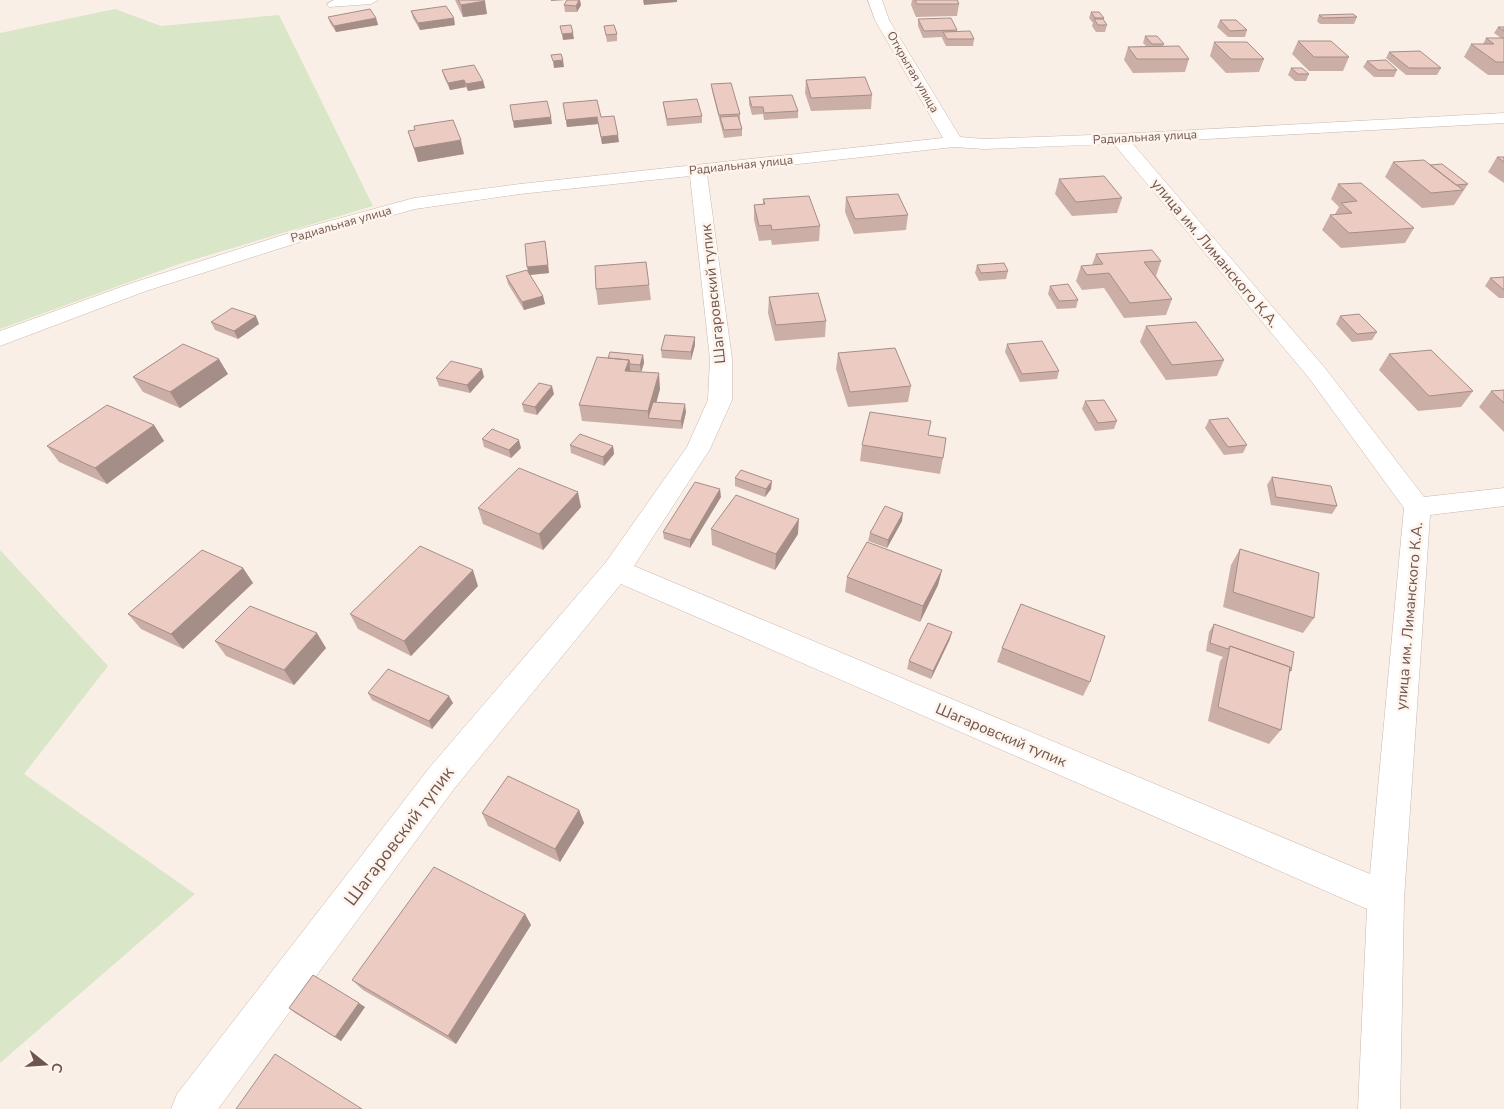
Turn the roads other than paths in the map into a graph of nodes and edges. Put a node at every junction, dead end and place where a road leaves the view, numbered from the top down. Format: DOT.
graph roads {
  1 [pos="372,0"];
  2 [pos="875,0"];
  3 [pos="334,4"];
  4 [pos="1504,118"];
  5 [pos="1119,139"];
  6 [pos="954,142"];
  7 [pos="698,169"];
  8 [pos="0,339"];
  9 [pos="1504,497"];
  10 [pos="1417,507"];
  11 [pos="616,570"];
  12 [pos="1386,899"];
  13 [pos="192,1109"];
  14 [pos="1379,1109"];
  1 -- 3 [label="street"];
  2 -- 6 [label="street, Открытая улица"];
  4 -- 5 [label="street, Радиальная улица"];
  5 -- 6 [label="street, Радиальная улица"];
  5 -- 10 [label="street, улица им. Лиманского К.А."];
  6 -- 7 [label="street, Радиальная улица"];
  7 -- 8 [label="street, Радиальная улица"];
  7 -- 11 [label="street, Шагаровский тупик"];
  9 -- 10 [label="street"];
  10 -- 12 [label="street, улица им. Лиманского К.А."];
  11 -- 12 [label="street, Шагаровский тупик"];
  11 -- 13 [label="street, Шагаровский тупик"];
  12 -- 14 [label="street, улица им. Лиманского К.А."];
}
